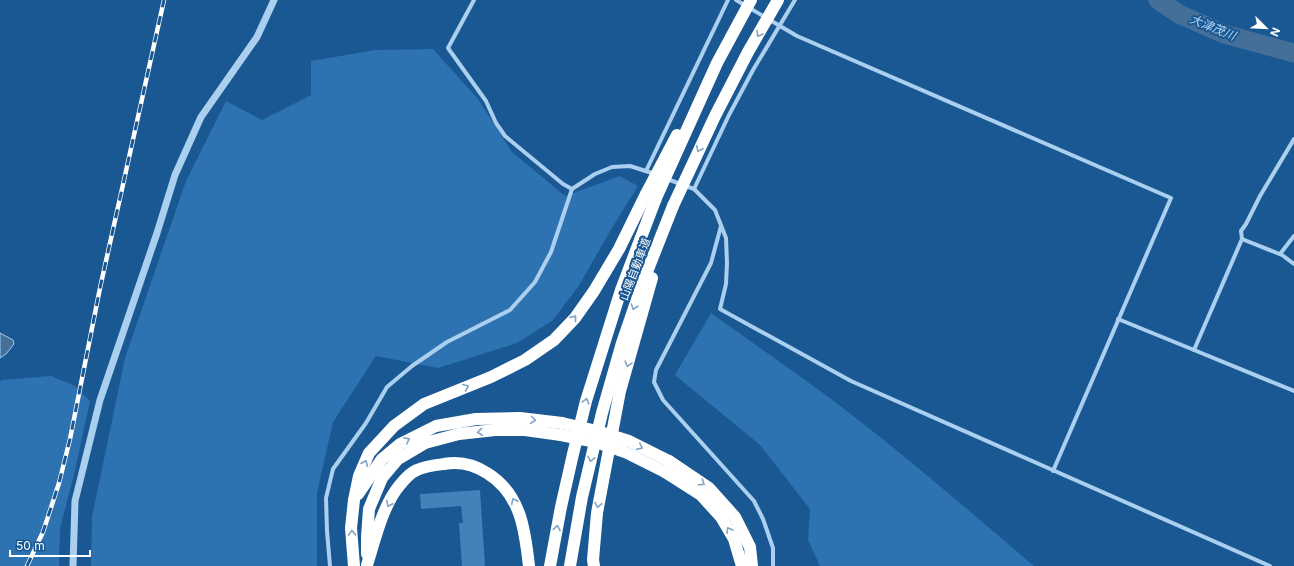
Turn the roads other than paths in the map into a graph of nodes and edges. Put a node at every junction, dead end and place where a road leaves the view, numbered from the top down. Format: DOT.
graph roads {
  1 [pos="274,0"];
  2 [pos="474,0"];
  3 [pos="728,0"];
  4 [pos="736,0"];
  5 [pos="751,0"];
  6 [pos="778,0"];
  7 [pos="795,0"];
  8 [pos="779,26"];
  9 [pos="1294,139"];
  10 [pos="646,172"];
  11 [pos="572,189"];
  12 [pos="694,189"];
  13 [pos="651,196"];
  14 [pos="673,206"];
  15 [pos="721,226"];
  16 [pos="1294,236"];
  17 [pos="1242,240"];
  18 [pos="1280,254"];
  19 [pos="1294,264"];
  20 [pos="1118,320"];
  21 [pos="1194,350"];
  22 [pos="1294,391"];
  23 [pos="562,429"];
  24 [pos="667,467"];
  25 [pos="1053,470"];
  26 [pos="354,500"];
  27 [pos="368,565"];
  28 [pos="73,566"];
  29 [pos="330,566"];
  30 [pos="354,566"];
  31 [pos="529,566"];
  32 [pos="550,566"];
  33 [pos="570,566"];
  34 [pos="594,566"];
  35 [pos="742,566"];
  36 [pos="752,566"];
  37 [pos="772,566"];
  38 [pos="1270,566"];
  1 -- 28 [label="street"];
  2 -- 11 [label="street"];
  3 -- 10 [label="street"];
  4 -- 8 [label="street"];
  5 -- 13 [label="highway, bridge"];
  6 -- 14 [label="highway, 山陽自動車道, one-way, bridge"];
  7 -- 8 [label="street"];
  8 -- 12 [label="street"];
  8 -- 20 [label="street"];
  9 -- 17 [label="street"];
  10 -- 11 [label="street"];
  10 -- 12 [label="street"];
  11 -- 29 [label="street"];
  12 -- 15 [label="street"];
  26 -- 13 [label="highway, one-way"];
  32 -- 13 [label="highway, 山陽自動車道, one-way"];
  14 -- 33 [label="highway, 山陽自動車道, one-way"];
  14 -- 34 [label="highway, one-way"];
  15 -- 25 [label="street"];
  15 -- 37 [label="street"];
  16 -- 18 [label="street"];
  17 -- 18 [label="street"];
  17 -- 21 [label="street"];
  18 -- 19 [label="street"];
  20 -- 21 [label="street"];
  20 -- 25 [label="street"];
  21 -- 22 [label="street"];
  23 -- 24 [label="highway, bridge"];
  26 -- 23 [label="highway, one-way"];
  23 -- 27 [label="highway, one-way"];
  35 -- 24 [label="highway, one-way"];
  24 -- 36 [label="highway, one-way"];
  25 -- 38 [label="street"];
  30 -- 26 [label="highway, one-way"];
  31 -- 27 [label="highway, one-way"];
}
